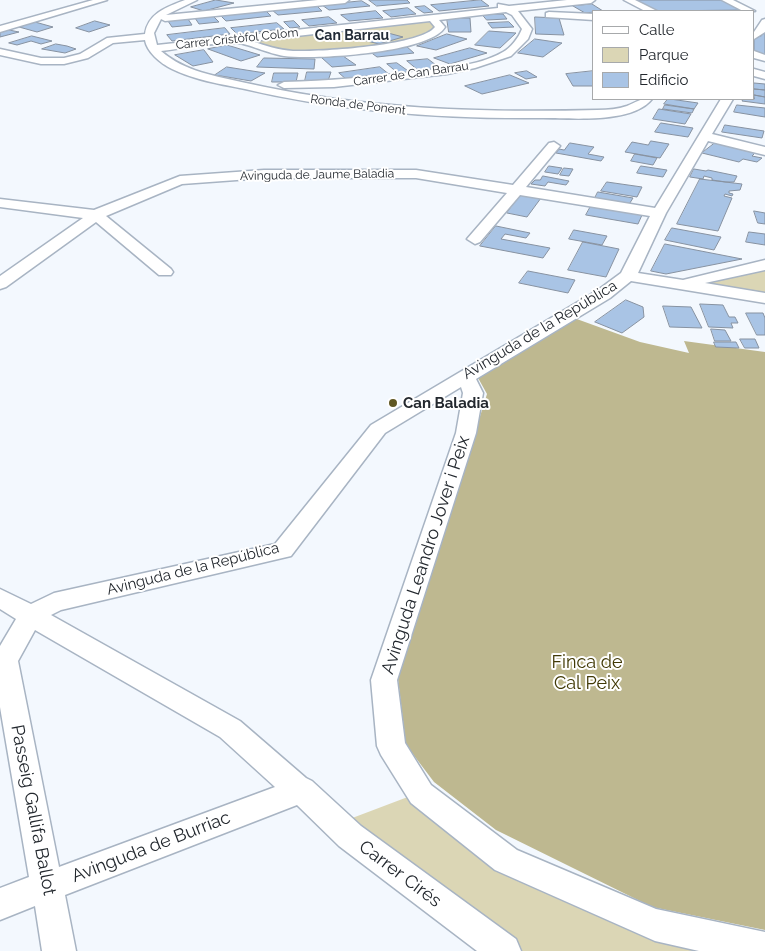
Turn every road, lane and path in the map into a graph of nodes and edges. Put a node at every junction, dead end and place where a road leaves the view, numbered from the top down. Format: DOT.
graph roads {
  1 [pos="103,0"];
  2 [pos="192,0"];
  3 [pos="287,0"];
  4 [pos="343,0"];
  5 [pos="490,0"];
  6 [pos="591,0"];
  7 [pos="628,0"];
  8 [pos="726,0"];
  9 [pos="650,10"];
  10 [pos="748,10"];
  11 [pos="510,11"];
  12 [pos="223,13"];
  13 [pos="432,17"];
  14 [pos="592,17"];
  15 [pos="152,18"];
  16 [pos="765,22"];
  17 [pos="0,29"];
  18 [pos="121,29"];
  19 [pos="755,35"];
  20 [pos="239,39"];
  21 [pos="151,43"];
  22 [pos="101,45"];
  23 [pos="0,52"];
  24 [pos="234,84"];
  25 [pos="309,86"];
  26 [pos="304,99"];
  27 [pos="645,100"];
  28 [pos="726,100"];
  29 [pos="704,136"];
  30 [pos="554,146"];
  31 [pos="765,151"];
  32 [pos="519,190"];
  33 [pos="0,203"];
  34 [pos="659,214"];
  35 [pos="96,216"];
  36 [pos="475,239"];
  37 [pos="765,265"];
  38 [pos="165,272"];
  39 [pos="628,276"];
  40 [pos="0,284"];
  41 [pos="685,284"];
  42 [pos="765,298"];
  43 [pos="465,376"];
  44 [pos="0,598"];
  45 [pos="30,616"];
  46 [pos="302,790"];
  47 [pos="48,885"];
  48 [pos="0,904"];
  49 [pos="765,949"];
  50 [pos="58,951"];
  51 [pos="504,951"];
  1 -- 17 [label="street"];
  2 -- 15 [label="street"];
  3 -- 12 [label="street"];
  4 -- 12 [label="street"];
  5 -- 11 [label="street"];
  6 -- 11 [label="street, Carrer Cristòfol Colom"];
  7 -- 9 [label="street"];
  8 -- 10 [label="street"];
  11 -- 13 [label="street, Carrer Cristòfol Colom"];
  11 -- 14 [label="street"];
  11 -- 25 [label="street, Carrer de Can Barrau"];
  12 -- 15 [label="street"];
  13 -- 20 [label="street, Carrer Cristòfol Colom"];
  13 -- 20 [label="street"];
  15 -- 21 [label="street"];
  16 -- 19 [label="street"];
  18 -- 22 [label="street"];
  20 -- 21 [label="street, Carrer Cristòfol Colom"];
  21 -- 22 [label="street, Carrer Cristòfol Colom"];
  21 -- 24 [label="street, Ronda de Ponent"];
  22 -- 23 [label="street"];
  24 -- 25 [label="street, Carrer de Can Barrau"];
  24 -- 26 [label="street, Ronda de Ponent"];
  25 -- 26 [label="street"];
  26 -- 27 [label="street, Ronda de Ponent"];
  28 -- 29 [label="street, Avinguda de la República"];
  29 -- 31 [label="street"];
  29 -- 34 [label="street, Avinguda de la República"];
  30 -- 32 [label="street"];
  32 -- 34 [label="street, Avinguda de Jaume Baladia"];
  32 -- 35 [label="street, Avinguda de Jaume Baladia"];
  32 -- 36 [label="street"];
  33 -- 35 [label="street"];
  34 -- 39 [label="street, Avinguda de la República"];
  35 -- 38 [label="street"];
  35 -- 40 [label="street, Avinguda de Jaume Baladia"];
  37 -- 41 [label="street"];
  39 -- 41 [label="street"];
  39 -- 43 [label="street, Avinguda de la República"];
  41 -- 42 [label="street"];
  43 -- 45 [label="street, Avinguda de la República"];
  43 -- 49 [label="street, Avinguda Leandro Jover i Peix"];
  44 -- 45 [label="street, Carrer Cirés"];
  45 -- 46 [label="street, Carrer Cirés"];
  45 -- 47 [label="street, Passeig Gallifa Ballot"];
  46 -- 47 [label="street, Avinguda de Burriac"];
  46 -- 51 [label="street, Carrer Cirés"];
  47 -- 48 [label="street, Avinguda de Burriac"];
  47 -- 50 [label="street, Passeig Gallifa Ballot"];
}
